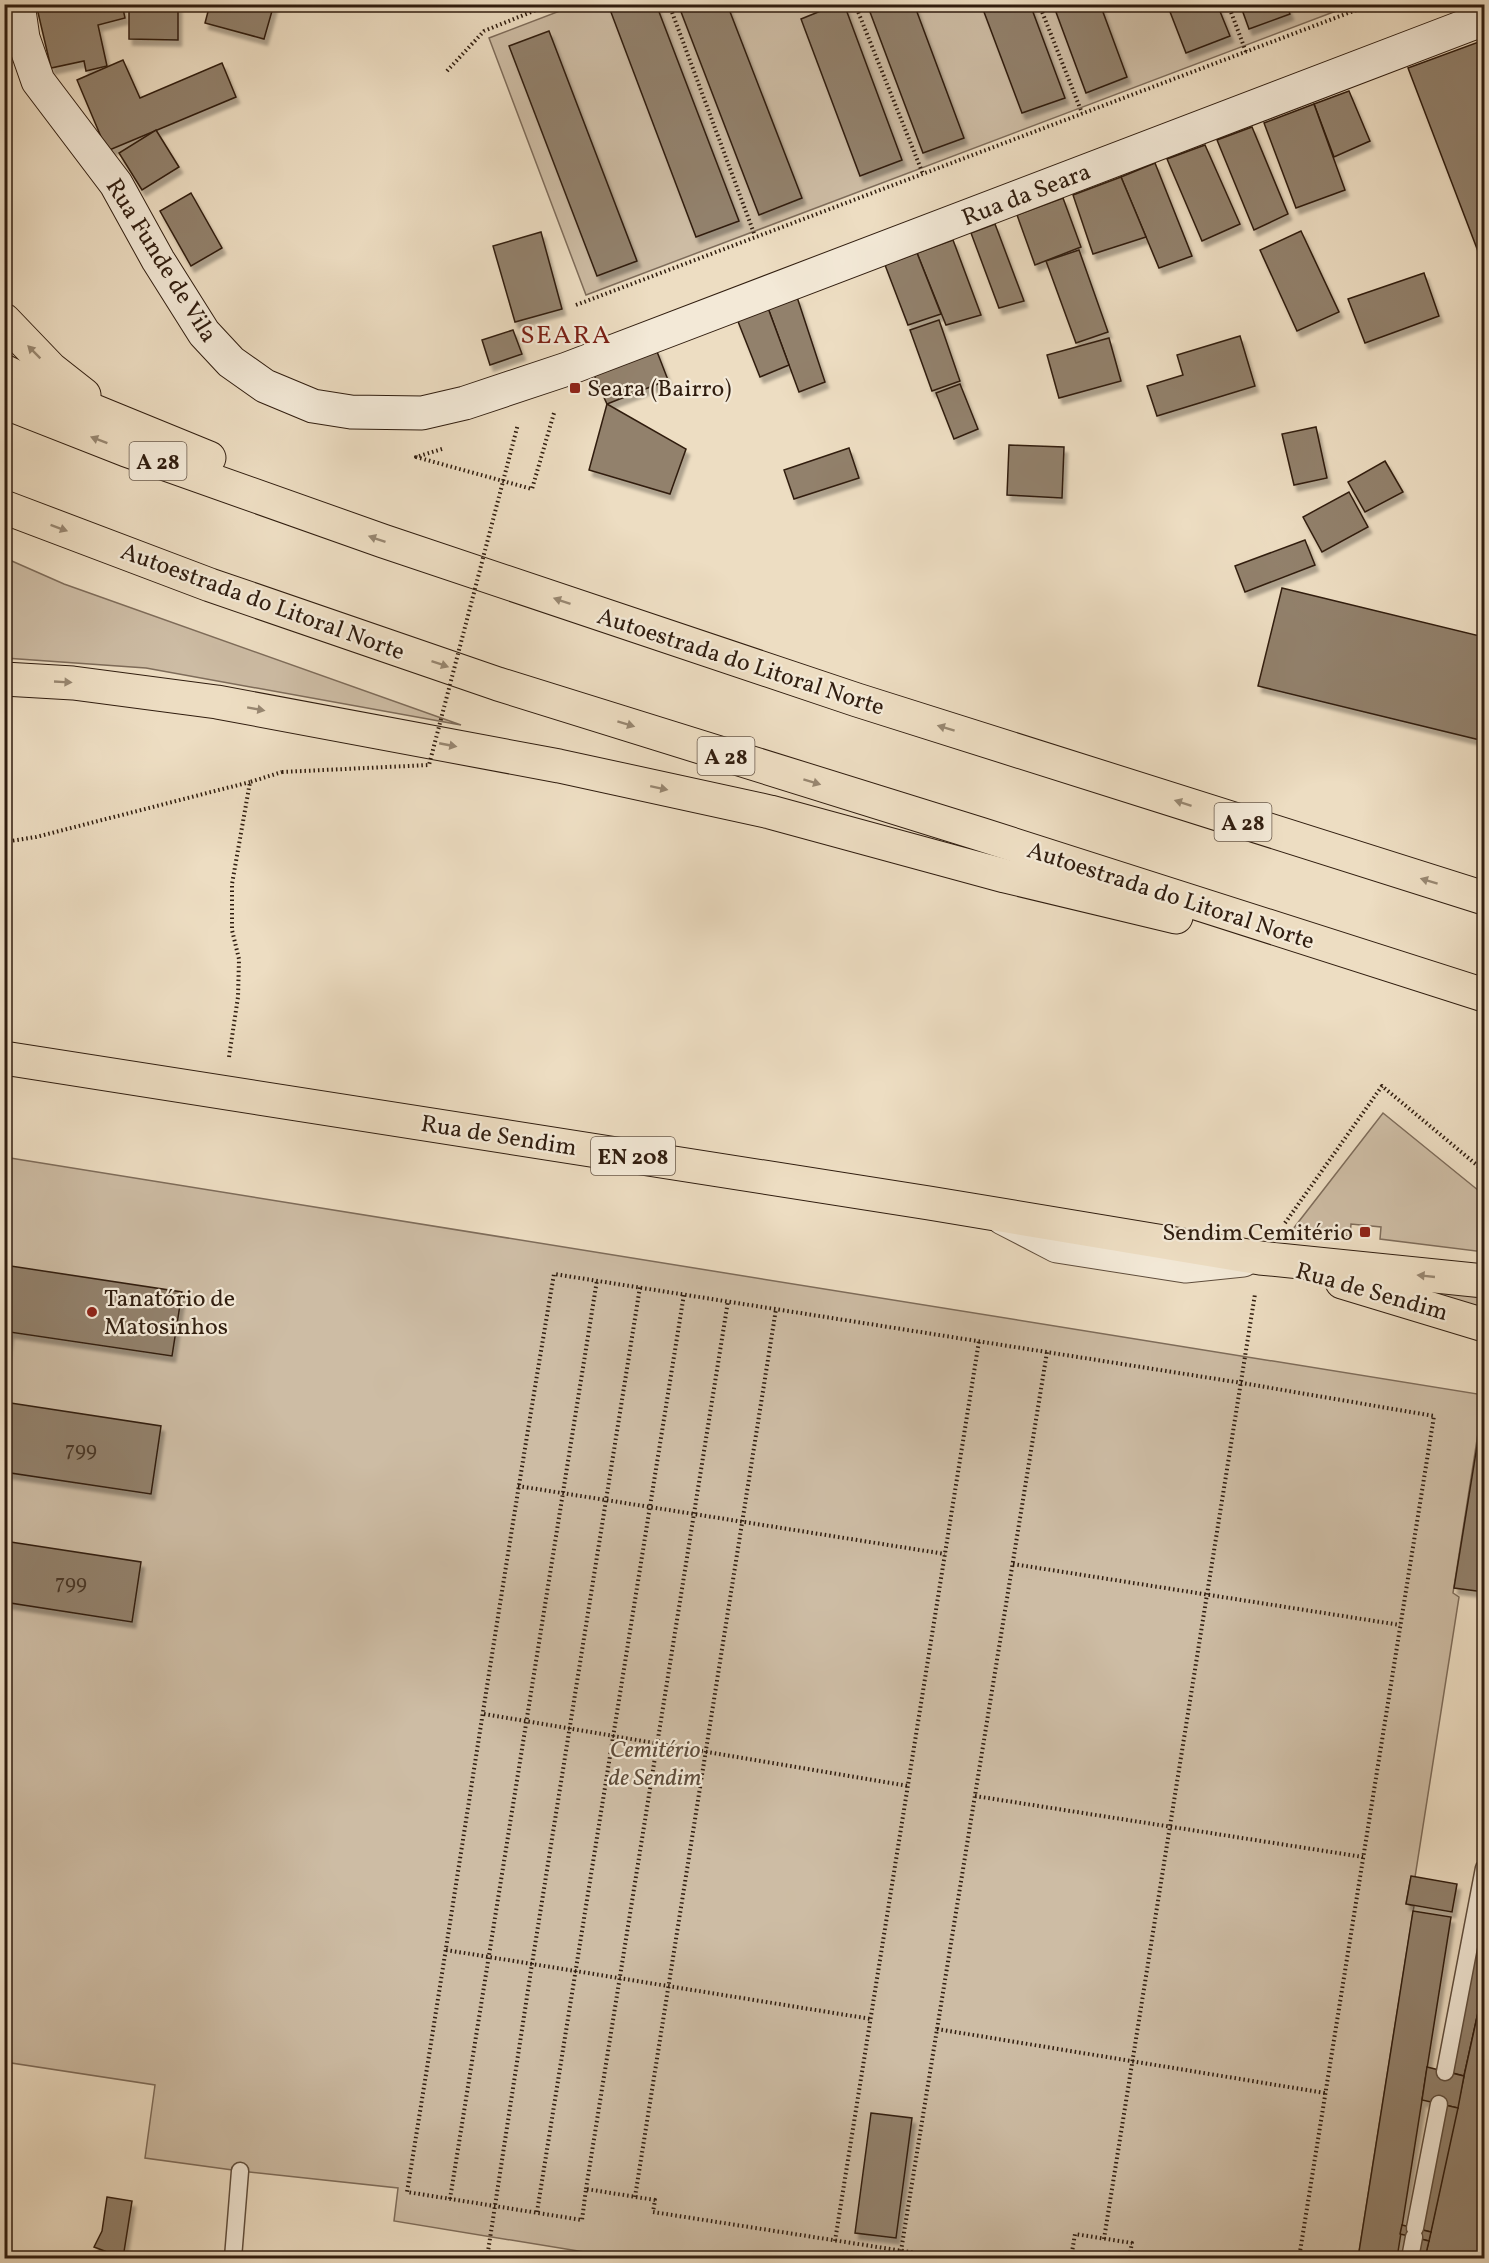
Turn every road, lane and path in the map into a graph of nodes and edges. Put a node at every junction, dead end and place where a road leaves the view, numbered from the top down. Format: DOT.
graph roads {
  1 [pos="18,4"];
  2 [pos="551,4"];
  3 [pos="669,4"];
  4 [pos="855,4"];
  5 [pos="1039,4"];
  6 [pos="1228,4"];
  7 [pos="1372,4"];
  8 [pos="1485,19"];
  9 [pos="1246,52"];
  10 [pos="447,71"];
  11 [pos="1082,113"];
  12 [pos="923,174"];
  13 [pos="755,236"];
  14 [pos="576,305"];
  15 [pos="4,321"];
  16 [pos="567,369"];
  17 [pos="4,371"];
  18 [pos="4,402"];
  19 [pos="111,416"];
  20 [pos="507,427"];
  21 [pos="450,446"];
  22 [pos="4,507"];
  23 [pos="313,516"];
  24 [pos="4,679"];
  25 [pos="250,782"];
  26 [pos="4,842"];
  27 [pos="1485,898"];
  28 [pos="1470,990"];
  29 [pos="4,1058"];
  30 [pos="223,1091"];
  31 [pos="1485,1171"];
  32 [pos="1260,1258"];
  33 [pos="597,1280"];
  34 [pos="1485,1281"];
  35 [pos="640,1287"];
  36 [pos="684,1294"];
  37 [pos="728,1301"];
  38 [pos="776,1309"];
  39 [pos="1485,1325"];
  40 [pos="979,1341"];
  41 [pos="1047,1352"];
  42 [pos="1242,1383"];
  43 [pos="518,1486"];
  44 [pos="562,1493"];
  45 [pos="606,1500"];
  46 [pos="650,1507"];
  47 [pos="693,1514"];
  48 [pos="742,1522"];
  49 [pos="945,1554"];
  50 [pos="1013,1564"];
  51 [pos="1208,1595"];
  52 [pos="1400,1625"];
  53 [pos="484,1714"];
  54 [pos="526,1721"];
  55 [pos="570,1729"];
  56 [pos="614,1736"];
  57 [pos="656,1744"];
  58 [pos="706,1751"];
  59 [pos="908,1786"];
  60 [pos="975,1796"];
  61 [pos="1170,1827"];
  62 [pos="1363,1857"];
  63 [pos="1485,1868"];
  64 [pos="447,1950"];
  65 [pos="1477,1953"];
  66 [pos="489,1957"];
  67 [pos="532,1964"];
  68 [pos="575,1971"];
  69 [pos="619,1978"];
  70 [pos="669,1987"];
  71 [pos="871,2019"];
  72 [pos="937,2029"];
  73 [pos="1132,2060"];
  74 [pos="1446,2072"];
  75 [pos="1325,2093"];
  76 [pos="1439,2104"];
  77 [pos="240,2171"];
  78 [pos="586,2189"];
  79 [pos="635,2197"];
  80 [pos="450,2199"];
  81 [pos="495,2205"];
  82 [pos="537,2212"];
  83 [pos="1104,2239"];
  84 [pos="835,2241"];
  85 [pos="901,2251"];
  86 [pos="233,2259"];
  87 [pos="487,2259"];
  88 [pos="948,2259"];
  89 [pos="1071,2259"];
  90 [pos="1129,2259"];
  91 [pos="1299,2259"];
  92 [pos="1410,2259"];
  1 -- 16 [label="street, Rua Funde de Vila"];
  2 -- 10 [label="path"];
  3 -- 13 [label="path"];
  4 -- 12 [label="path"];
  5 -- 11 [label="path"];
  6 -- 9 [label="path"];
  7 -- 9 [label="path"];
  8 -- 16 [label="street, Rua da Seara"];
  9 -- 11 [label="path"];
  11 -- 12 [label="path"];
  12 -- 13 [label="path"];
  13 -- 14 [label="path"];
  19 -- 15 [label="main road, one-way"];
  16 -- 21 [label="path"];
  17 -- 19 [label="main road"];
  23 -- 18 [label="main road, Autoestrada do Litoral Norte / A 28, one-way"];
  19 -- 23 [label="main road"];
  20 -- 25 [label="path, bridge"];
  22 -- 28 [label="main road, Autoestrada do Litoral Norte / A 28, one-way"];
  27 -- 23 [label="main road, Autoestrada do Litoral Norte / A 28, one-way"];
  24 -- 28 [label="main road, one-way"];
  25 -- 26 [label="path"];
  25 -- 30 [label="path"];
  29 -- 30 [label="main road, Rua de Sendim / EN 208"];
  30 -- 32 [label="main road, Rua de Sendim / EN 208"];
  31 -- 32 [label="path"];
  34 -- 32 [label="main road, Rua de Sendim, one-way"];
  32 -- 39 [label="main road, Rua de Sendim"];
  32 -- 42 [label="path"];
  33 -- 35 [label="path"];
  33 -- 43 [label="path"];
  33 -- 44 [label="path"];
  35 -- 36 [label="path"];
  35 -- 45 [label="path"];
  36 -- 37 [label="path"];
  36 -- 46 [label="path"];
  37 -- 38 [label="path"];
  37 -- 47 [label="path"];
  38 -- 40 [label="path"];
  38 -- 48 [label="path"];
  40 -- 41 [label="path"];
  40 -- 49 [label="path"];
  41 -- 42 [label="path"];
  41 -- 50 [label="path"];
  42 -- 51 [label="path"];
  42 -- 52 [label="path"];
  43 -- 44 [label="path"];
  43 -- 53 [label="path"];
  44 -- 45 [label="path"];
  44 -- 54 [label="path"];
  45 -- 46 [label="path"];
  45 -- 55 [label="path"];
  46 -- 47 [label="path"];
  46 -- 56 [label="path"];
  47 -- 48 [label="path"];
  47 -- 57 [label="path"];
  48 -- 49 [label="path"];
  48 -- 58 [label="path"];
  49 -- 59 [label="path"];
  50 -- 51 [label="path"];
  50 -- 60 [label="path"];
  51 -- 52 [label="path"];
  51 -- 61 [label="path"];
  52 -- 62 [label="path"];
  53 -- 54 [label="path"];
  53 -- 64 [label="path"];
  54 -- 55 [label="path"];
  54 -- 66 [label="path"];
  55 -- 56 [label="path"];
  55 -- 67 [label="path"];
  56 -- 57 [label="path"];
  56 -- 68 [label="path"];
  57 -- 58 [label="path"];
  57 -- 69 [label="path"];
  58 -- 59 [label="path"];
  58 -- 70 [label="path"];
  59 -- 71 [label="path"];
  60 -- 61 [label="path"];
  60 -- 72 [label="path"];
  61 -- 62 [label="path"];
  61 -- 73 [label="path"];
  62 -- 75 [label="path"];
  63 -- 65 [label="lane"];
  64 -- 66 [label="path"];
  64 -- 80 [label="path"];
  65 -- 74 [label="lane"];
  66 -- 67 [label="path"];
  66 -- 80 [label="path"];
  67 -- 68 [label="path"];
  67 -- 81 [label="path"];
  68 -- 69 [label="path"];
  68 -- 82 [label="path"];
  69 -- 70 [label="path"];
  69 -- 78 [label="path"];
  70 -- 71 [label="path"];
  70 -- 79 [label="path"];
  71 -- 84 [label="path"];
  72 -- 73 [label="path"];
  72 -- 85 [label="path"];
  73 -- 75 [label="path"];
  73 -- 83 [label="path"];
  75 -- 91 [label="path"];
  76 -- 92 [label="lane"];
  77 -- 86 [label="lane"];
  78 -- 79 [label="path"];
  78 -- 82 [label="path"];
  79 -- 84 [label="path"];
  80 -- 81 [label="path"];
  81 -- 82 [label="path"];
  81 -- 87 [label="path"];
  83 -- 89 [label="path"];
  83 -- 90 [label="path"];
  84 -- 85 [label="path"];
  85 -- 88 [label="path"];
}
